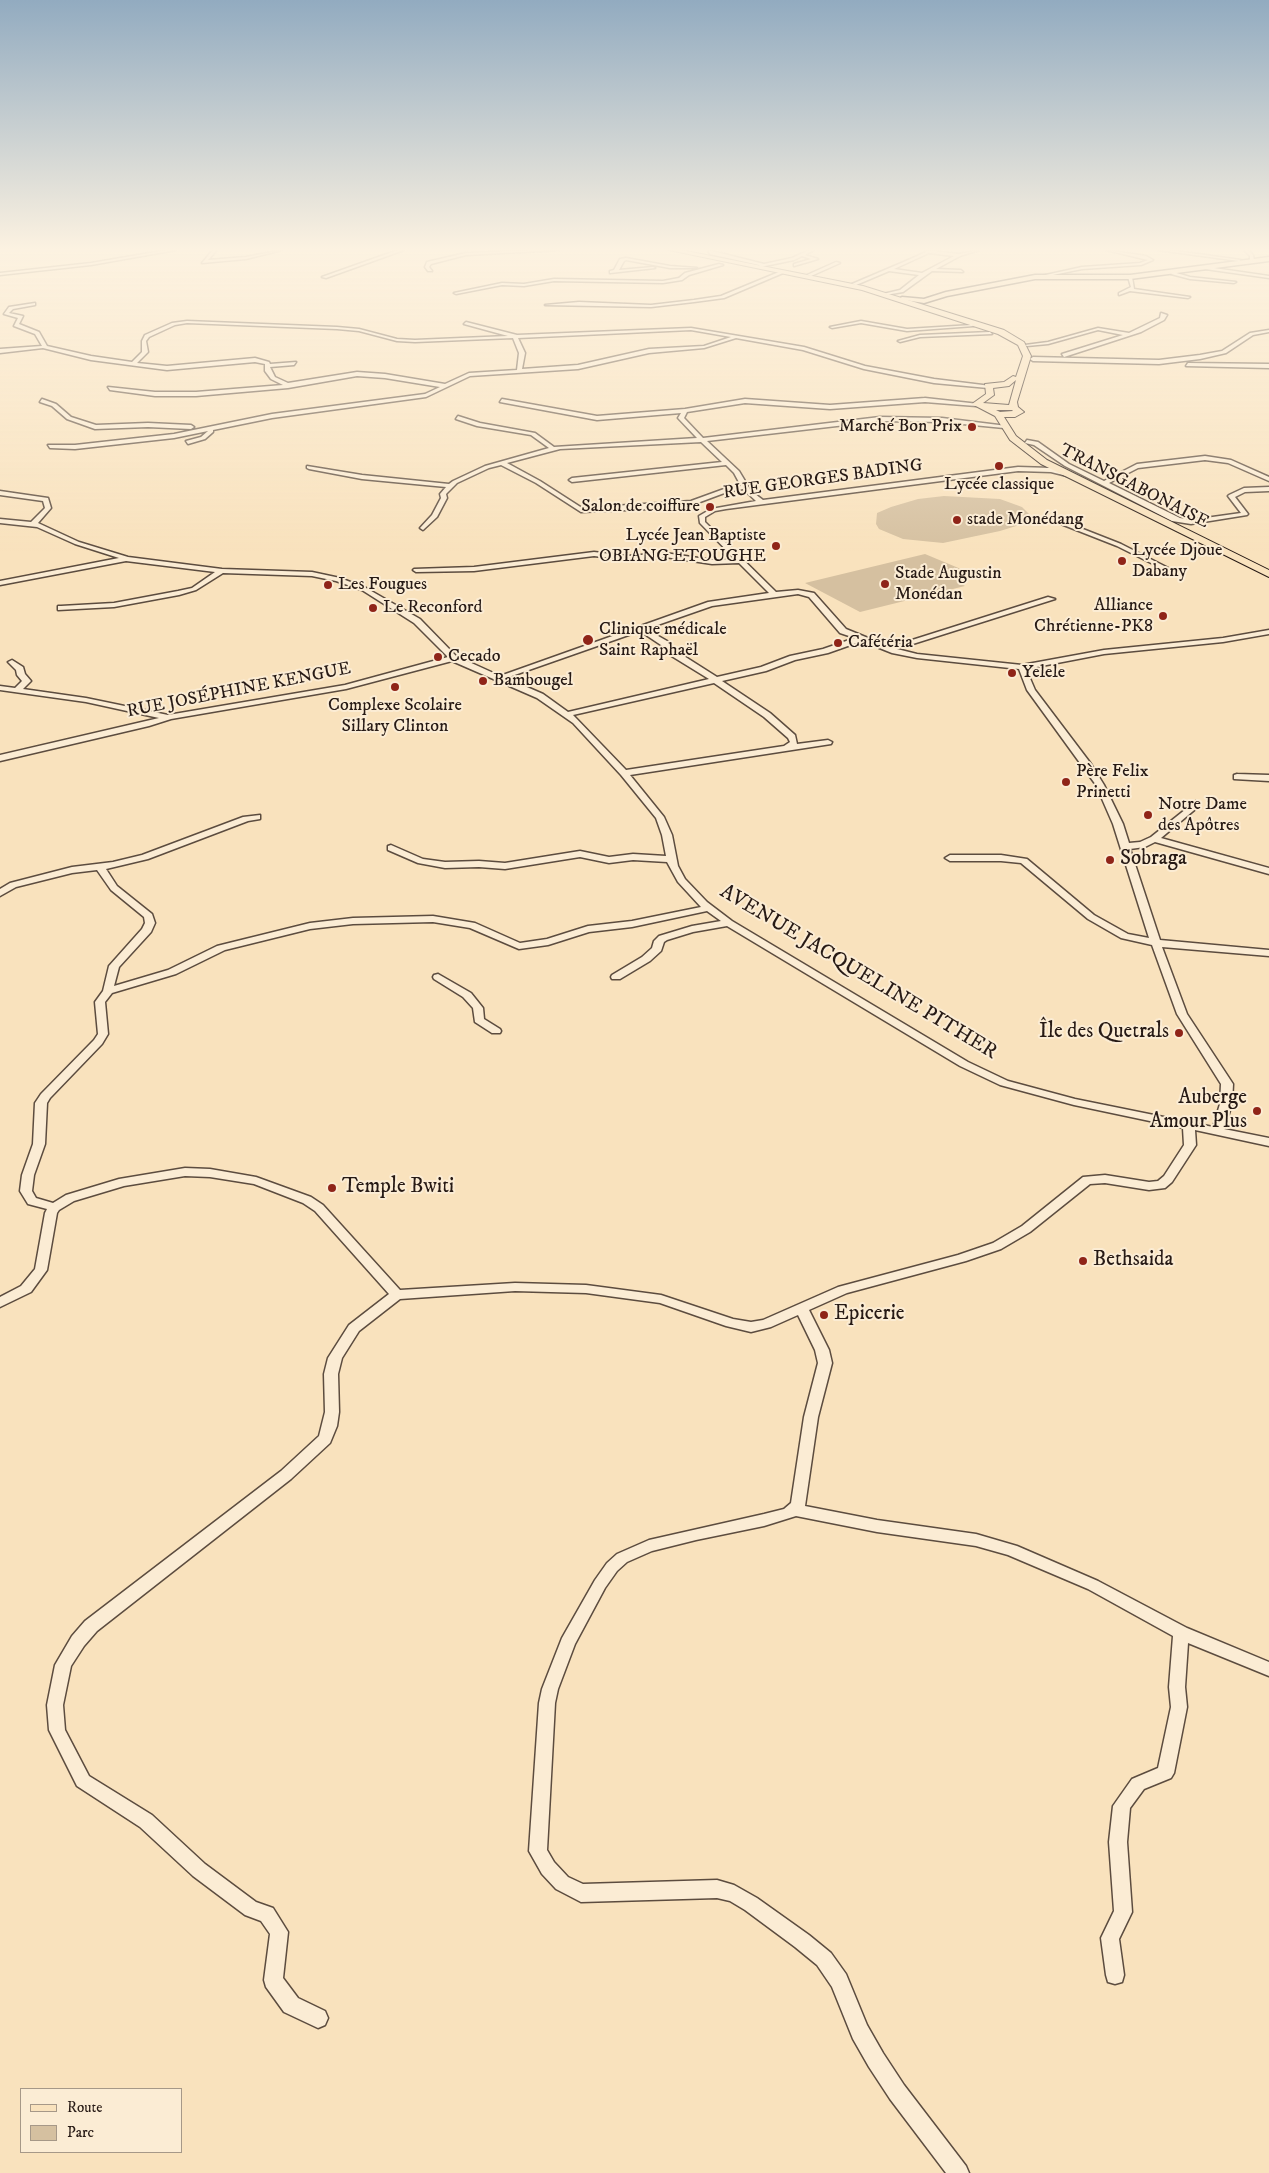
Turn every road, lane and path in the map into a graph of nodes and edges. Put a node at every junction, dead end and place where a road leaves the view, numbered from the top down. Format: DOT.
graph roads {
  1 [pos="63,351"];
  2 [pos="145,351"];
  3 [pos="521,351"];
  4 [pos="646,351"];
  5 [pos="812,351"];
  6 [pos="1018,351"];
  7 [pos="1024,351"];
  8 [pos="1076,351"];
  9 [pos="1225,351"];
  10 [pos="1033,359"];
  11 [pos="1041,359"];
  12 [pos="1089,360"];
  13 [pos="136,362"];
  14 [pos="294,363"];
  15 [pos="268,366"];
  16 [pos="1269,366"];
  17 [pos="519,371"];
  18 [pos="1013,378"];
  19 [pos="295,385"];
  20 [pos="446,386"];
  21 [pos="988,386"];
  22 [pos="110,388"];
  23 [pos="42,401"];
  24 [pos="502,401"];
  25 [pos="976,404"];
  26 [pos="998,410"];
  27 [pos="685,411"];
  28 [pos="1013,412"];
  29 [pos="458,418"];
  30 [pos="1004,426"];
  31 [pos="215,427"];
  32 [pos="701,440"];
  33 [pos="188,442"];
  34 [pos="1027,442"];
  35 [pos="50,446"];
  36 [pos="553,449"];
  37 [pos="1033,454"];
  38 [pos="727,462"];
  39 [pos="501,463"];
  40 [pos="309,467"];
  41 [pos="1027,469"];
  42 [pos="1077,479"];
  43 [pos="1269,479"];
  44 [pos="572,480"];
  45 [pos="1105,483"];
  46 [pos="450,486"];
  47 [pos="745,488"];
  48 [pos="1269,489"];
  49 [pos="0,493"];
  50 [pos="1137,501"];
  51 [pos="761,502"];
  52 [pos="1173,520"];
  53 [pos="0,521"];
  54 [pos="1063,522"];
  55 [pos="34,524"];
  56 [pos="422,528"];
  57 [pos="126,559"];
  58 [pos="740,561"];
  59 [pos="1269,568"];
  60 [pos="416,570"];
  61 [pos="222,571"];
  62 [pos="1175,572"];
  63 [pos="1269,574"];
  64 [pos="0,583"];
  65 [pos="774,594"];
  66 [pos="1051,599"];
  67 [pos="60,608"];
  68 [pos="641,629"];
  69 [pos="1269,632"];
  70 [pos="860,639"];
  71 [pos="890,649"];
  72 [pos="453,658"];
  73 [pos="12,662"];
  74 [pos="1022,667"];
  75 [pos="500,678"];
  76 [pos="715,680"];
  77 [pos="0,688"];
  78 [pos="17,690"];
  79 [pos="568,714"];
  80 [pos="169,717"];
  81 [pos="828,742"];
  82 [pos="787,748"];
  83 [pos="0,758"];
  84 [pos="624,773"];
  85 [pos="1237,777"];
  86 [pos="1269,778"];
  87 [pos="1196,804"];
  88 [pos="257,817"];
  89 [pos="1154,839"];
  90 [pos="1127,846"];
  91 [pos="391,848"];
  92 [pos="950,858"];
  93 [pos="672,859"];
  94 [pos="99,866"];
  95 [pos="1269,871"];
  96 [pos="0,893"];
  97 [pos="708,908"];
  98 [pos="729,923"];
  99 [pos="1156,943"];
  100 [pos="1269,953"];
  101 [pos="438,977"];
  102 [pos="616,977"];
  103 [pos="108,991"];
  104 [pos="496,1031"];
  105 [pos="1188,1126"];
  106 [pos="1218,1131"];
  107 [pos="1269,1142"];
  108 [pos="55,1207"];
  109 [pos="397,1295"];
  110 [pos="0,1303"];
  111 [pos="802,1310"];
  112 [pos="794,1510"];
  113 [pos="1181,1633"];
  114 [pos="1269,1668"];
  115 [pos="1116,1975"];
  116 [pos="318,2018"];
  117 [pos="959,2173"];
  1 -- 13 [label="street"];
  2 -- 13 [label="street"];
  3 -- 17 [label="street"];
  4 -- 17 [label="street"];
  5 -- 21 [label="street"];
  6 -- 18 [label="highway"];
  7 -- 28 [label="highway"];
  8 -- 11 [label="street"];
  9 -- 12 [label="street"];
  10 -- 11 [label="street"];
  11 -- 12 [label="street"];
  12 -- 16 [label="street"];
  13 -- 15 [label="street"];
  14 -- 15 [label="street"];
  15 -- 19 [label="street"];
  17 -- 20 [label="street"];
  18 -- 21 [label="highway"];
  18 -- 26 [label="highway"];
  19 -- 20 [label="street"];
  19 -- 22 [label="street"];
  20 -- 31 [label="street"];
  21 -- 25 [label="highway"];
  23 -- 31 [label="street"];
  24 -- 27 [label="street"];
  25 -- 26 [label="highway"];
  25 -- 27 [label="street"];
  26 -- 28 [label="highway"];
  26 -- 30 [label="highway, TRANSGABONAISE"];
  27 -- 32 [label="street"];
  28 -- 34 [label="highway, TRANSGABONAISE"];
  29 -- 36 [label="street"];
  30 -- 32 [label="street"];
  30 -- 37 [label="highway, TRANSGABONAISE"];
  31 -- 33 [label="street"];
  31 -- 35 [label="street"];
  32 -- 36 [label="street"];
  32 -- 38 [label="street"];
  34 -- 45 [label="street"];
  34 -- 50 [label="highway, TRANSGABONAISE"];
  36 -- 39 [label="street"];
  37 -- 41 [label="street"];
  37 -- 42 [label="highway, TRANSGABONAISE"];
  38 -- 44 [label="street"];
  38 -- 47 [label="street"];
  39 -- 46 [label="street"];
  39 -- 47 [label="street"];
  40 -- 46 [label="street"];
  41 -- 42 [label="street, RUE GEORGES BADING"];
  41 -- 51 [label="street, RUE GEORGES BADING"];
  42 -- 63 [label="highway, TRANSGABONAISE"];
  43 -- 45 [label="street"];
  45 -- 50 [label="street"];
  46 -- 56 [label="street"];
  47 -- 51 [label="street"];
  48 -- 52 [label="street"];
  49 -- 55 [label="street"];
  50 -- 52 [label="highway, TRANSGABONAISE"];
  51 -- 58 [label="street, RUE GEORGES BADING"];
  52 -- 59 [label="highway, TRANSGABONAISE"];
  53 -- 55 [label="street"];
  54 -- 62 [label="street"];
  55 -- 57 [label="street"];
  57 -- 61 [label="street"];
  57 -- 64 [label="street"];
  58 -- 60 [label="street"];
  58 -- 65 [label="street, RUE GEORGES BADING"];
  61 -- 67 [label="street"];
  61 -- 72 [label="street"];
  65 -- 68 [label="street"];
  65 -- 70 [label="street"];
  66 -- 71 [label="street"];
  68 -- 75 [label="street"];
  68 -- 76 [label="street"];
  69 -- 74 [label="street"];
  70 -- 71 [label="street"];
  70 -- 76 [label="street"];
  71 -- 74 [label="street"];
  72 -- 75 [label="street, AVENUE JACQUELINE PITHER"];
  72 -- 80 [label="street, RUE JOSÉPHINE KENGUE"];
  73 -- 78 [label="street"];
  74 -- 90 [label="street"];
  75 -- 79 [label="street, AVENUE JACQUELINE PITHER"];
  76 -- 79 [label="street"];
  76 -- 82 [label="street"];
  77 -- 78 [label="street"];
  78 -- 80 [label="street"];
  79 -- 84 [label="street, AVENUE JACQUELINE PITHER"];
  80 -- 83 [label="street, RUE JOSÉPHINE KENGUE"];
  81 -- 82 [label="street"];
  82 -- 84 [label="street"];
  84 -- 93 [label="street, AVENUE JACQUELINE PITHER"];
  85 -- 86 [label="street"];
  87 -- 89 [label="street"];
  88 -- 94 [label="street"];
  89 -- 90 [label="street"];
  89 -- 95 [label="street"];
  90 -- 99 [label="street"];
  91 -- 93 [label="street"];
  92 -- 99 [label="street"];
  93 -- 97 [label="street, AVENUE JACQUELINE PITHER"];
  94 -- 96 [label="street"];
  94 -- 103 [label="street"];
  97 -- 98 [label="street, AVENUE JACQUELINE PITHER"];
  97 -- 103 [label="street"];
  98 -- 102 [label="street"];
  98 -- 105 [label="street, AVENUE JACQUELINE PITHER"];
  99 -- 100 [label="street"];
  99 -- 106 [label="street"];
  101 -- 104 [label="street"];
  103 -- 108 [label="street"];
  105 -- 106 [label="street, AVENUE JACQUELINE PITHER"];
  105 -- 111 [label="street"];
  106 -- 107 [label="street, AVENUE JACQUELINE PITHER"];
  108 -- 109 [label="street"];
  108 -- 110 [label="street"];
  109 -- 111 [label="street"];
  109 -- 116 [label="street"];
  111 -- 112 [label="street"];
  112 -- 113 [label="street"];
  112 -- 117 [label="street"];
  113 -- 114 [label="street"];
  113 -- 115 [label="street"];
}
